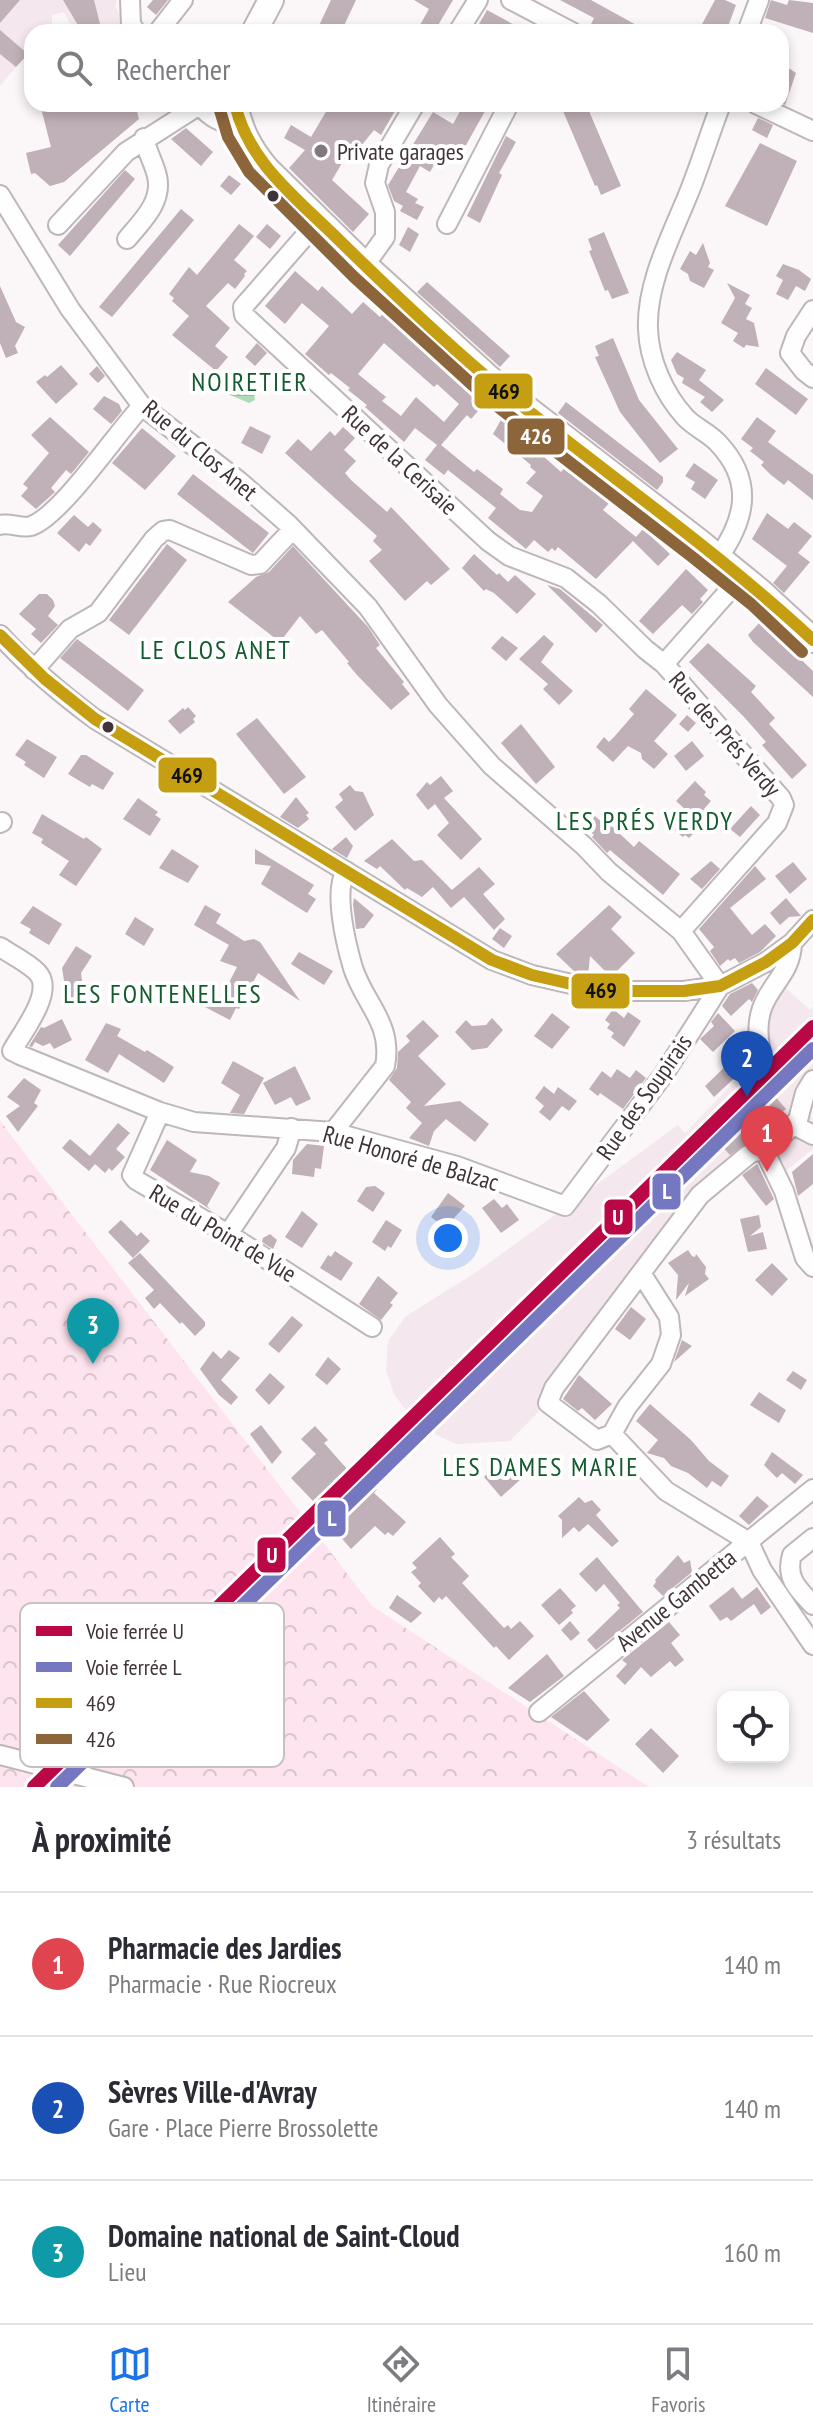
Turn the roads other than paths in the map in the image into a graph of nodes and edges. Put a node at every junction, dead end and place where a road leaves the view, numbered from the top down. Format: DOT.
graph roads {
  1 [pos="130,0"];
  2 [pos="183,0"];
  3 [pos="271,0"];
  4 [pos="478,0"];
  5 [pos="511,0"];
  6 [pos="759,0"];
  7 [pos="131,24"];
  8 [pos="164,24"];
  9 [pos="258,24"];
  10 [pos="463,24"];
  11 [pos="547,24"];
  12 [pos="750,24"];
  13 [pos="186,112"];
  14 [pos="206,112"];
  15 [pos="410,112"];
  16 [pos="505,112"];
  17 [pos="712,112"];
  18 [pos="773,112"];
  19 [pos="237,115"];
  20 [pos="813,131"];
  21 [pos="144,138"];
  22 [pos="0,195"];
  23 [pos="319,220"];
  24 [pos="447,224"];
  25 [pos="58,225"];
  26 [pos="127,239"];
  27 [pos="365,265"];
  28 [pos="813,310"];
  29 [pos="813,378"];
  30 [pos="142,406"];
  31 [pos="0,525"];
  32 [pos="293,529"];
  33 [pos="718,558"];
  34 [pos="742,576"];
  35 [pos="0,635"];
  36 [pos="813,640"];
  37 [pos="664,664"];
  38 [pos="34,670"];
  39 [pos="346,871"];
  40 [pos="813,920"];
  41 [pos="681,931"];
  42 [pos="792,943"];
  43 [pos="0,947"];
  44 [pos="720,986"];
  45 [pos="760,1047"];
  46 [pos="809,1087"];
  47 [pos="160,1112"];
  48 [pos="794,1125"];
  49 [pos="292,1128"];
  50 [pos="333,1132"];
  51 [pos="813,1135"];
  52 [pos="765,1152"];
  53 [pos="565,1206"];
  54 [pos="228,1234"];
  55 [pos="813,1267"];
  56 [pos="641,1273"];
  57 [pos="372,1327"];
  58 [pos="612,1434"];
  59 [pos="810,1499"];
  60 [pos="749,1542"];
  61 [pos="806,1543"];
  62 [pos="813,1605"];
  63 [pos="813,1645"];
  64 [pos="539,1712"];
  65 [pos="0,1755"];
  66 [pos="20,1760"];
  67 [pos="46,1767"];
  68 [pos="124,1787"];
  1 -- 7 [label="street"];
  2 -- 8 [label="street"];
  3 -- 9 [label="main road"];
  4 -- 10 [label="street"];
  5 -- 11 [label="street"];
  6 -- 12 [label="street"];
  13 -- 21 [label="street"];
  14 -- 19 [label="street"];
  15 -- 27 [label="street"];
  16 -- 24 [label="street"];
  17 -- 33 [label="street"];
  18 -- 20 [label="street"];
  19 -- 23 [label="main road"];
  21 -- 25 [label="street"];
  21 -- 26 [label="street"];
  22 -- 30 [label="street, Rue du Clos Anet"];
  23 -- 27 [label="main road"];
  23 -- 37 [label="street, Rue de la Cerisaie"];
  27 -- 33 [label="main road"];
  28 -- 29 [label="street"];
  30 -- 31 [label="street"];
  30 -- 32 [label="street, Rue du Clos Anet"];
  32 -- 38 [label="street"];
  32 -- 41 [label="street, Rue du Clos Anet"];
  33 -- 34 [label="main road"];
  34 -- 36 [label="main road"];
  34 -- 37 [label="street, Rue des Prés Verdy"];
  35 -- 38 [label="street"];
  37 -- 41 [label="street, Rue des Prés Verdy"];
  38 -- 39 [label="street"];
  39 -- 44 [label="street"];
  39 -- 50 [label="street"];
  40 -- 42 [label="street"];
  41 -- 44 [label="street, Rue du Clos Anet"];
  42 -- 44 [label="street"];
  42 -- 45 [label="street"];
  43 -- 47 [label="street, Rue Honoré de Balzac"];
  44 -- 53 [label="street, Rue des Soupirais"];
  46 -- 48 [label="street"];
  47 -- 49 [label="street, Rue Honoré de Balzac"];
  47 -- 54 [label="street, Rue du Point de Vue"];
  48 -- 51 [label="street"];
  48 -- 52 [label="street"];
  49 -- 50 [label="street, Rue Honoré de Balzac"];
  49 -- 54 [label="street"];
  50 -- 53 [label="street, Rue Honoré de Balzac"];
  52 -- 55 [label="street"];
  52 -- 56 [label="street"];
  54 -- 57 [label="street, Rue du Point de Vue"];
  56 -- 58 [label="street"];
  56 -- 58 [label="street"];
  58 -- 60 [label="street"];
  59 -- 60 [label="street, Avenue Gambetta"];
  60 -- 63 [label="street"];
  60 -- 64 [label="street, Avenue Gambetta"];
  61 -- 62 [label="street"];
  65 -- 66 [label="street"];
  67 -- 68 [label="street"];
}
